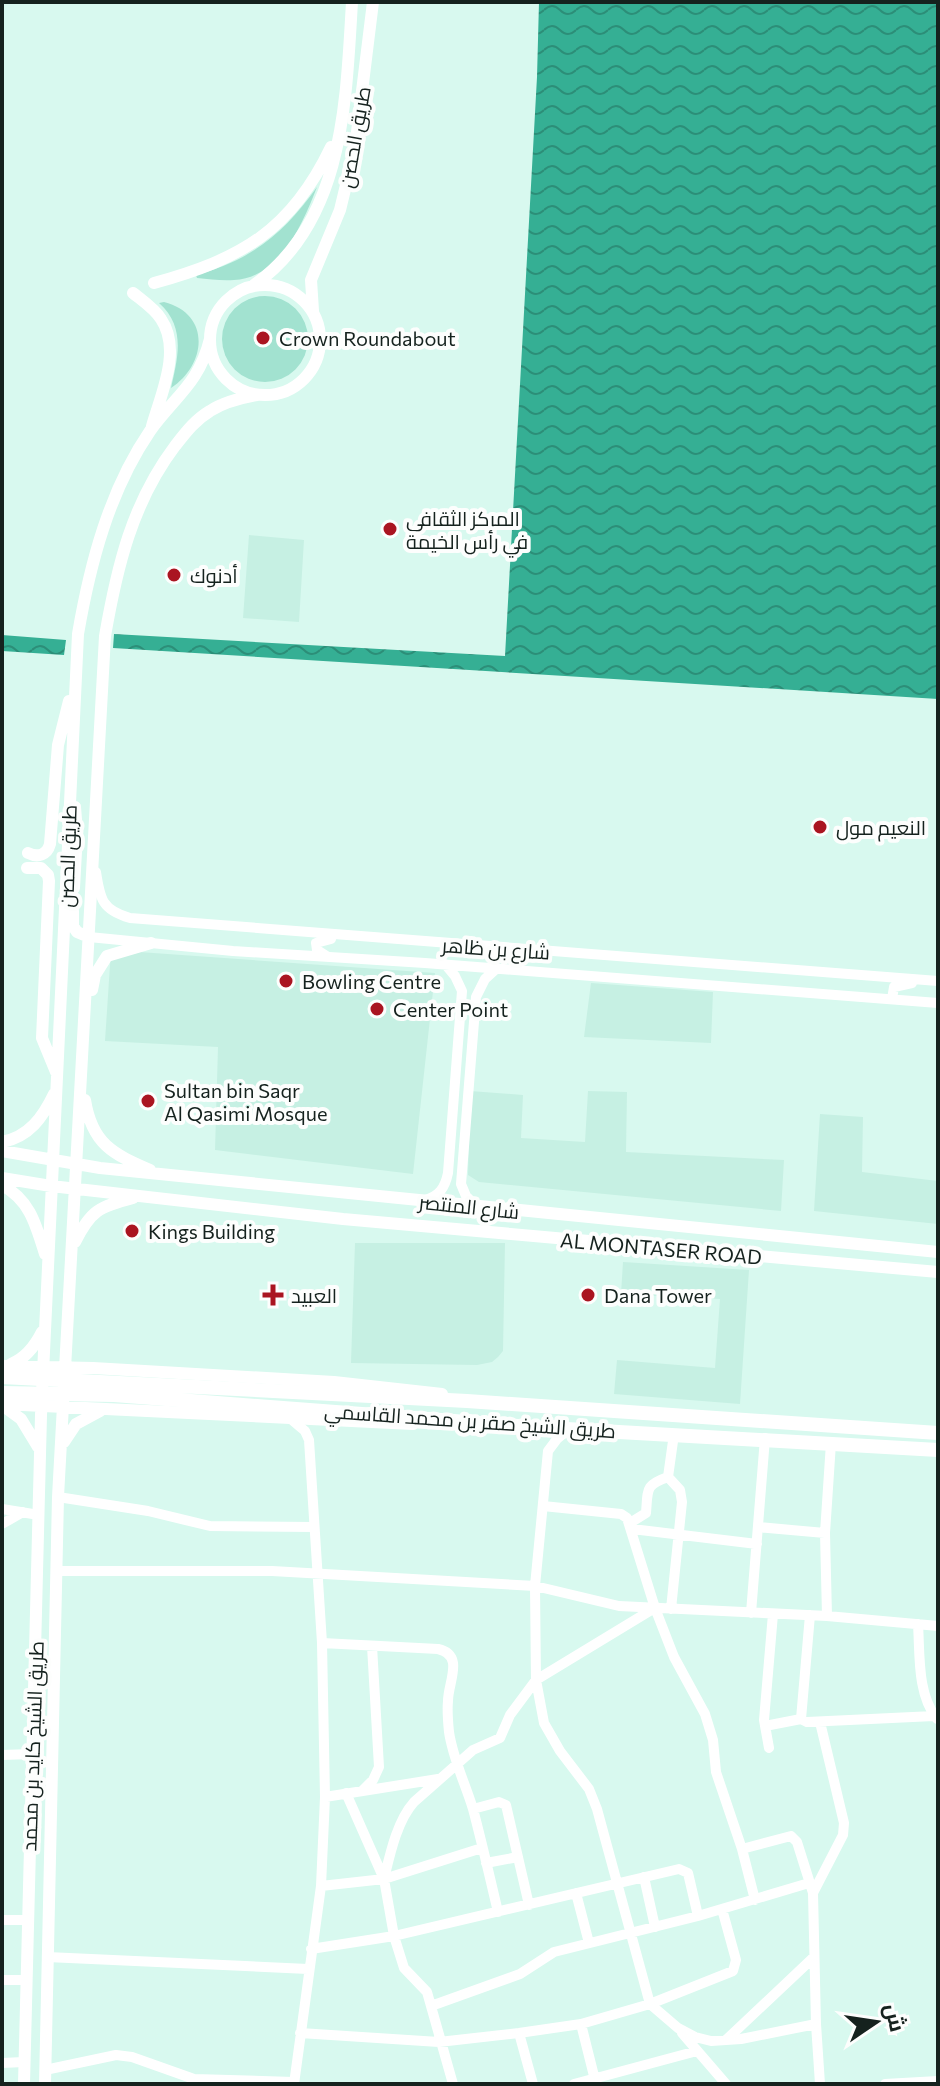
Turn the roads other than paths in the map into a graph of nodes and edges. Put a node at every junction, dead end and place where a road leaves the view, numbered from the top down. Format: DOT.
graph roads {
  1 [pos="352,2"];
  2 [pos="373,2"];
  3 [pos="343,110"];
  4 [pos="154,283"];
  5 [pos="254,285"];
  6 [pos="133,293"];
  7 [pos="314,315"];
  8 [pos="210,339"];
  9 [pos="257,395"];
  10 [pos="150,431"];
  11 [pos="74,687"];
  12 [pos="69,784"];
  13 [pos="28,853"];
  14 [pos="94,861"];
  15 [pos="27,868"];
  16 [pos="89,937"];
  17 [pos="365,938"];
  18 [pos="151,943"];
  19 [pos="328,957"];
  20 [pos="445,964"];
  21 [pos="497,968"];
  22 [pos="938,982"];
  23 [pos="462,991"];
  24 [pos="476,997"];
  25 [pos="892,999"];
  26 [pos="938,1003"];
  27 [pos="85,1016"];
  28 [pos="82,1075"];
  29 [pos="58,1081"];
  30 [pos="2,1142"];
  31 [pos="2,1151"];
  32 [pos="52,1162"];
  33 [pos="76,1166"];
  34 [pos="448,1173"];
  35 [pos="160,1174"];
  36 [pos="2,1178"];
  37 [pos="462,1178"];
  38 [pos="2,1185"];
  39 [pos="51,1186"];
  40 [pos="75,1189"];
  41 [pos="141,1196"];
  42 [pos="420,1202"];
  43 [pos="477,1207"];
  44 [pos="72,1248"];
  45 [pos="938,1252"];
  46 [pos="48,1263"];
  47 [pos="938,1272"];
  48 [pos="45,1326"];
  49 [pos="67,1336"];
  50 [pos="43,1367"];
  51 [pos="65,1367"];
  52 [pos="5,1372"];
  53 [pos="97,1381"];
  54 [pos="3,1399"];
  55 [pos="41,1407"];
  56 [pos="63,1408"];
  57 [pos="103,1410"];
  58 [pos="292,1420"];
  59 [pos="323,1422"];
  60 [pos="465,1422"];
  61 [pos="531,1427"];
  62 [pos="569,1429"];
  63 [pos="938,1433"];
  64 [pos="674,1434"];
  65 [pos="765,1438"];
  66 [pos="309,1440"];
  67 [pos="831,1443"];
  68 [pos="61,1449"];
  69 [pos="938,1450"];
  70 [pos="548,1451"];
  71 [pos="40,1452"];
  72 [pos="668,1477"];
  73 [pos="58,1497"];
  74 [pos="543,1506"];
  75 [pos="2,1509"];
  76 [pos="23,1512"];
  77 [pos="39,1515"];
  78 [pos="2,1524"];
  79 [pos="631,1526"];
  80 [pos="314,1527"];
  81 [pos="758,1527"];
  82 [pos="825,1533"];
  83 [pos="679,1535"];
  84 [pos="757,1544"];
  85 [pos="56,1571"];
  86 [pos="317,1575"];
  87 [pos="535,1586"];
  88 [pos="655,1608"];
  89 [pos="671,1609"];
  90 [pos="751,1613"];
  91 [pos="773,1614"];
  92 [pos="810,1615"];
  93 [pos="827,1616"];
  94 [pos="918,1624"];
  95 [pos="938,1626"];
  96 [pos="322,1643"];
  97 [pos="372,1646"];
  98 [pos="536,1680"];
  99 [pos="936,1718"];
  100 [pos="801,1719"];
  101 [pos="820,1722"];
  102 [pos="765,1726"];
  103 [pos="769,1748"];
  104 [pos="31,1754"];
  105 [pos="2,1755"];
  106 [pos="456,1763"];
  107 [pos="379,1767"];
  108 [pos="440,1779"];
  109 [pos="399,1785"];
  110 [pos="362,1791"];
  111 [pos="346,1793"];
  112 [pos="325,1797"];
  113 [pos="473,1809"];
  114 [pos="482,1848"];
  115 [pos="742,1849"];
  116 [pos="518,1857"];
  117 [pos="486,1863"];
  118 [pos="644,1877"];
  119 [pos="384,1879"];
  120 [pos="619,1883"];
  121 [pos="321,1886"];
  122 [pos="811,1888"];
  123 [pos="576,1893"];
  124 [pos="755,1900"];
  125 [pos="529,1905"];
  126 [pos="722,1909"];
  127 [pos="498,1912"];
  128 [pos="698,1916"];
  129 [pos="2,1920"];
  130 [pos="27,1920"];
  131 [pos="655,1927"];
  132 [pos="632,1933"];
  133 [pos="394,1936"];
  134 [pos="589,1943"];
  135 [pos="311,1949"];
  136 [pos="47,1957"];
  137 [pos="814,1957"];
  138 [pos="308,1969"];
  139 [pos="2,1980"];
  140 [pos="26,1980"];
  141 [pos="650,2004"];
  142 [pos="431,2006"];
  143 [pos="581,2024"];
  144 [pos="816,2024"];
  145 [pos="678,2028"];
  146 [pos="46,2029"];
  147 [pos="26,2030"];
  148 [pos="300,2033"];
  149 [pos="519,2033"];
  150 [pos="439,2042"];
  151 [pos="724,2042"];
  152 [pos="697,2051"];
  153 [pos="24,2062"];
  154 [pos="2,2063"];
  155 [pos="45,2070"];
  156 [pos="717,2074"];
  157 [pos="595,2081"];
  158 [pos="938,2081"];
  159 [pos="294,2083"];
  160 [pos="24,2084"];
  161 [pos="45,2084"];
  162 [pos="453,2084"];
  163 [pos="533,2084"];
  164 [pos="574,2084"];
  165 [pos="706,2084"];
  166 [pos="726,2084"];
  167 [pos="820,2084"];
  168 [pos="885,2084"];
  1 -- 3 [label="main road, طريق الحصن"];
  2 -- 7 [label="main road, طريق الحصن"];
  3 -- 4 [label="main road"];
  3 -- 5 [label="main road, طريق الحصن"];
  5 -- 7 [label="main road"];
  5 -- 8 [label="main road"];
  6 -- 10 [label="main road"];
  7 -- 9 [label="main road"];
  8 -- 9 [label="main road"];
  8 -- 10 [label="main road, طريق الحصن"];
  9 -- 14 [label="main road, طريق الحصن"];
  10 -- 11 [label="main road, طريق الحصن"];
  11 -- 12 [label="main road, طريق الحصن"];
  11 -- 13 [label="main road"];
  12 -- 16 [label="main road"];
  12 -- 29 [label="main road, طريق الحصن"];
  14 -- 16 [label="main road, طريق الحصن"];
  14 -- 17 [label="street, شارع بن ظاهر"];
  15 -- 29 [label="main road"];
  16 -- 18 [label="street, شارع بن ظاهر"];
  16 -- 27 [label="main road, طريق الحصن"];
  17 -- 19 [label="street"];
  17 -- 22 [label="street, شارع بن ظاهر"];
  18 -- 19 [label="street, شارع بن ظاهر"];
  18 -- 27 [label="main road"];
  19 -- 20 [label="street, شارع بن ظاهر"];
  20 -- 21 [label="street, شارع بن ظاهر"];
  20 -- 23 [label="street"];
  21 -- 24 [label="street"];
  21 -- 25 [label="street, شارع بن ظاهر"];
  22 -- 25 [label="street"];
  23 -- 24 [label="street"];
  23 -- 34 [label="street"];
  24 -- 37 [label="street"];
  25 -- 26 [label="street, شارع بن ظاهر"];
  27 -- 28 [label="main road, طريق الحصن"];
  28 -- 33 [label="main road, طريق الحصن"];
  28 -- 35 [label="main road"];
  29 -- 30 [label="main road"];
  29 -- 32 [label="main road, طريق الحصن"];
  31 -- 32 [label="main road, شارع المنتصر"];
  32 -- 33 [label="main road, شارع المنتصر"];
  32 -- 39 [label="main road, طريق الحصن"];
  33 -- 35 [label="main road, شارع المنتصر"];
  33 -- 40 [label="main road, طريق الحصن"];
  34 -- 37 [label="street"];
  34 -- 42 [label="street"];
  35 -- 42 [label="main road, شارع المنتصر"];
  36 -- 39 [label="main road, AL MONTASER ROAD"];
  37 -- 43 [label="street"];
  38 -- 46 [label="main road"];
  39 -- 40 [label="main road, AL MONTASER ROAD"];
  39 -- 46 [label="main road, طريق الحصن"];
  40 -- 41 [label="main road, AL MONTASER ROAD"];
  40 -- 44 [label="main road, طريق الحصن"];
  41 -- 44 [label="main road"];
  41 -- 47 [label="main road, AL MONTASER ROAD"];
  42 -- 43 [label="main road, شارع المنتصر"];
  43 -- 45 [label="main road, شارع المنتصر"];
  44 -- 49 [label="main road, طريق الحصن"];
  46 -- 48 [label="main road, طريق الحصن"];
  48 -- 50 [label="main road, طريق الحصن"];
  48 -- 52 [label="main road"];
  49 -- 51 [label="main road, طريق الحصن"];
  49 -- 53 [label="main road"];
  50 -- 51 [label="main road"];
  50 -- 52 [label="main road"];
  50 -- 55 [label="main road, طريق الحصن"];
  51 -- 53 [label="main road"];
  51 -- 56 [label="main road, طريق الحصن"];
  52 -- 53 [label="highway, طريق الشيخ صقر بن محمد القاسمي"];
  53 -- 54 [label="highway, طريق الشيخ صقر بن محمد القاسمي"];
  53 -- 60 [label="highway, طريق الشيخ صقر بن محمد القاسمي"];
  53 -- 63 [label="highway, طريق الشيخ صقر بن محمد القاسمي"];
  54 -- 55 [label="main road"];
  54 -- 71 [label="main road"];
  55 -- 56 [label="main road"];
  55 -- 71 [label="main road, طريق الشيخ كايد بن محمد"];
  56 -- 57 [label="main road"];
  56 -- 68 [label="main road, طريق الشيخ كايد بن محمد"];
  57 -- 58 [label="main road"];
  57 -- 68 [label="main road"];
  58 -- 59 [label="main road"];
  58 -- 66 [label="street"];
  59 -- 60 [label="main road"];
  59 -- 66 [label="street"];
  60 -- 61 [label="highway, طريق الشيخ صقر بن محمد القاسمي"];
  61 -- 62 [label="highway, طريق الشيخ صقر بن محمد القاسمي"];
  61 -- 70 [label="street"];
  62 -- 64 [label="highway, طريق الشيخ صقر بن محمد القاسمي"];
  62 -- 70 [label="street"];
  64 -- 65 [label="highway, طريق الشيخ صقر بن محمد القاسمي"];
  64 -- 72 [label="street"];
  65 -- 67 [label="highway, طريق الشيخ صقر بن محمد القاسمي"];
  65 -- 81 [label="street"];
  66 -- 80 [label="street"];
  67 -- 69 [label="highway, طريق الشيخ صقر بن محمد القاسمي"];
  67 -- 82 [label="street"];
  68 -- 73 [label="main road, طريق الشيخ كايد بن محمد"];
  70 -- 74 [label="street"];
  71 -- 77 [label="main road, طريق الشيخ كايد بن محمد"];
  72 -- 79 [label="street"];
  72 -- 83 [label="street"];
  73 -- 80 [label="street"];
  73 -- 85 [label="main road, طريق الشيخ كايد بن محمد"];
  74 -- 79 [label="street"];
  74 -- 87 [label="street"];
  75 -- 76 [label="street"];
  76 -- 77 [label="street"];
  76 -- 78 [label="street"];
  77 -- 104 [label="main road, طريق الشيخ كايد بن محمد"];
  79 -- 83 [label="street"];
  79 -- 88 [label="street"];
  80 -- 86 [label="street"];
  81 -- 82 [label="street"];
  81 -- 84 [label="street"];
  82 -- 93 [label="street"];
  83 -- 84 [label="street"];
  83 -- 89 [label="street"];
  84 -- 90 [label="street"];
  85 -- 86 [label="street"];
  85 -- 136 [label="main road, طريق الشيخ كايد بن محمد"];
  86 -- 87 [label="street"];
  86 -- 96 [label="street"];
  87 -- 88 [label="street"];
  87 -- 98 [label="street"];
  88 -- 89 [label="street"];
  88 -- 98 [label="street"];
  88 -- 115 [label="street"];
  89 -- 90 [label="street"];
  90 -- 91 [label="street"];
  91 -- 92 [label="street"];
  91 -- 102 [label="street"];
  92 -- 93 [label="street"];
  92 -- 100 [label="street"];
  93 -- 94 [label="street"];
  94 -- 95 [label="street"];
  94 -- 99 [label="street"];
  96 -- 97 [label="street"];
  96 -- 112 [label="street"];
  97 -- 106 [label="street"];
  97 -- 107 [label="street"];
  98 -- 106 [label="street"];
  98 -- 120 [label="street"];
  99 -- 101 [label="street"];
  100 -- 101 [label="street"];
  100 -- 102 [label="street"];
  101 -- 122 [label="street"];
  102 -- 103 [label="street"];
  104 -- 105 [label="street"];
  104 -- 130 [label="main road, طريق الشيخ كايد بن محمد"];
  106 -- 108 [label="street"];
  106 -- 113 [label="street"];
  107 -- 109 [label="street"];
  107 -- 110 [label="street"];
  108 -- 109 [label="street"];
  108 -- 119 [label="street"];
  109 -- 110 [label="street"];
  110 -- 111 [label="street"];
  111 -- 112 [label="street"];
  111 -- 119 [label="street"];
  112 -- 121 [label="street"];
  113 -- 114 [label="street"];
  113 -- 116 [label="street"];
  114 -- 117 [label="street"];
  114 -- 119 [label="street"];
  115 -- 122 [label="street"];
  115 -- 124 [label="street"];
  116 -- 117 [label="street"];
  116 -- 125 [label="street"];
  117 -- 127 [label="street"];
  118 -- 120 [label="street"];
  118 -- 128 [label="street"];
  118 -- 131 [label="street"];
  119 -- 121 [label="street"];
  119 -- 133 [label="street"];
  120 -- 123 [label="street"];
  120 -- 132 [label="street"];
  121 -- 135 [label="street"];
  122 -- 124 [label="street"];
  122 -- 137 [label="street"];
  123 -- 125 [label="street"];
  123 -- 134 [label="street"];
  124 -- 126 [label="street"];
  125 -- 127 [label="street"];
  126 -- 128 [label="street"];
  126 -- 141 [label="street"];
  127 -- 133 [label="street"];
  128 -- 131 [label="street"];
  129 -- 130 [label="street"];
  130 -- 140 [label="main road, طريق الشيخ كايد بن محمد"];
  131 -- 132 [label="street"];
  132 -- 134 [label="street"];
  132 -- 141 [label="street"];
  133 -- 135 [label="street"];
  133 -- 142 [label="street"];
  134 -- 142 [label="street"];
  135 -- 138 [label="street"];
  136 -- 138 [label="street"];
  136 -- 146 [label="main road, طريق الشيخ كايد بن محمد"];
  137 -- 144 [label="street"];
  137 -- 151 [label="street"];
  138 -- 148 [label="street"];
  139 -- 140 [label="street"];
  140 -- 147 [label="main road, طريق الشيخ كايد بن محمد"];
  141 -- 143 [label="street"];
  141 -- 145 [label="street"];
  142 -- 150 [label="street"];
  143 -- 149 [label="street"];
  143 -- 157 [label="street"];
  144 -- 151 [label="street"];
  144 -- 167 [label="street"];
  145 -- 151 [label="street"];
  145 -- 152 [label="street"];
  146 -- 147 [label="main road"];
  146 -- 155 [label="main road, طريق الشيخ كايد بن محمد"];
  147 -- 153 [label="main road, طريق الشيخ كايد بن محمد"];
  148 -- 150 [label="street"];
  148 -- 159 [label="street"];
  149 -- 150 [label="street"];
  149 -- 163 [label="street"];
  150 -- 162 [label="street"];
  152 -- 156 [label="street"];
  152 -- 157 [label="street"];
  153 -- 154 [label="street"];
  153 -- 160 [label="main road, طريق الشيخ كايد بن محمد"];
  155 -- 159 [label="street"];
  155 -- 161 [label="main road, طريق الشيخ كايد بن محمد"];
  156 -- 165 [label="street"];
  156 -- 166 [label="street"];
  157 -- 164 [label="street"];
  158 -- 168 [label="street"];
}
